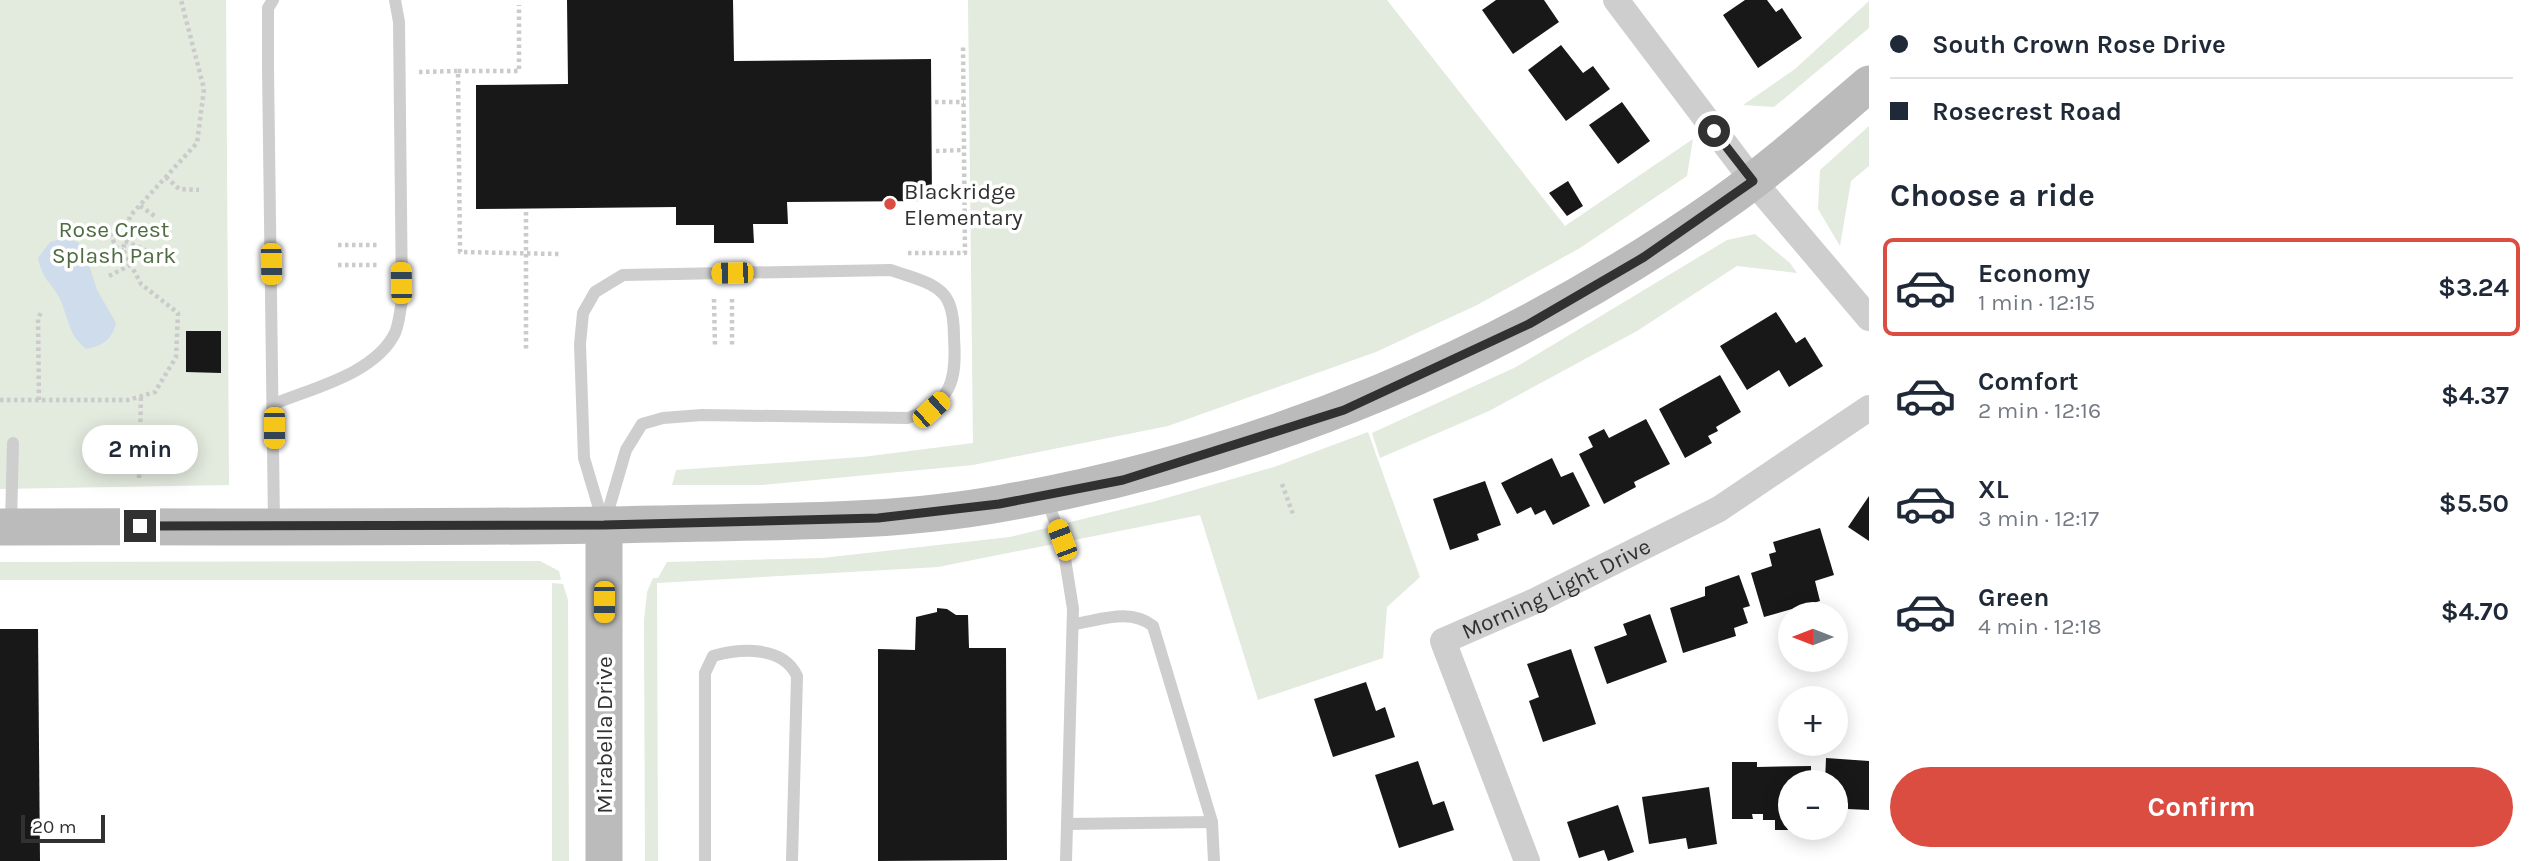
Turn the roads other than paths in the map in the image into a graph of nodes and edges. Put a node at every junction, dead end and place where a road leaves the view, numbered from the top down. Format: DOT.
graph roads {
  1 [pos="273,0"];
  2 [pos="395,0"];
  3 [pos="1616,0"];
  4 [pos="1869,83"];
  5 [pos="1753,181"];
  6 [pos="1869,318"];
  7 [pos="274,404"];
  8 [pos="1869,408"];
  9 [pos="13,443"];
  10 [pos="1045,495"];
  11 [pos="604,525"];
  12 [pos="274,526"];
  13 [pos="6,527"];
  14 [pos="1074,624"];
  15 [pos="1212,822"];
  16 [pos="1067,824"];
  17 [pos="604,861"];
  18 [pos="705,861"];
  19 [pos="792,861"];
  20 [pos="1066,861"];
  21 [pos="1214,861"];
  22 [pos="1527,861"];
  1 -- 7 [label="lane"];
  2 -- 7 [label="lane"];
  3 -- 5 [label="street"];
  4 -- 5 [label="main road"];
  5 -- 6 [label="street"];
  5 -- 10 [label="main road"];
  7 -- 12 [label="lane"];
  8 -- 22 [label="street, Morning Light Drive"];
  9 -- 13 [label="lane"];
  10 -- 11 [label="main road"];
  10 -- 14 [label="lane"];
  11 -- 11 [label="lane"];
  11 -- 12 [label="main road"];
  11 -- 17 [label="main road, Mirabella Drive"];
  12 -- 13 [label="main road"];
  14 -- 15 [label="lane"];
  14 -- 16 [label="lane"];
  15 -- 16 [label="lane"];
  15 -- 21 [label="lane"];
  16 -- 20 [label="lane"];
  18 -- 19 [label="lane"];
}
